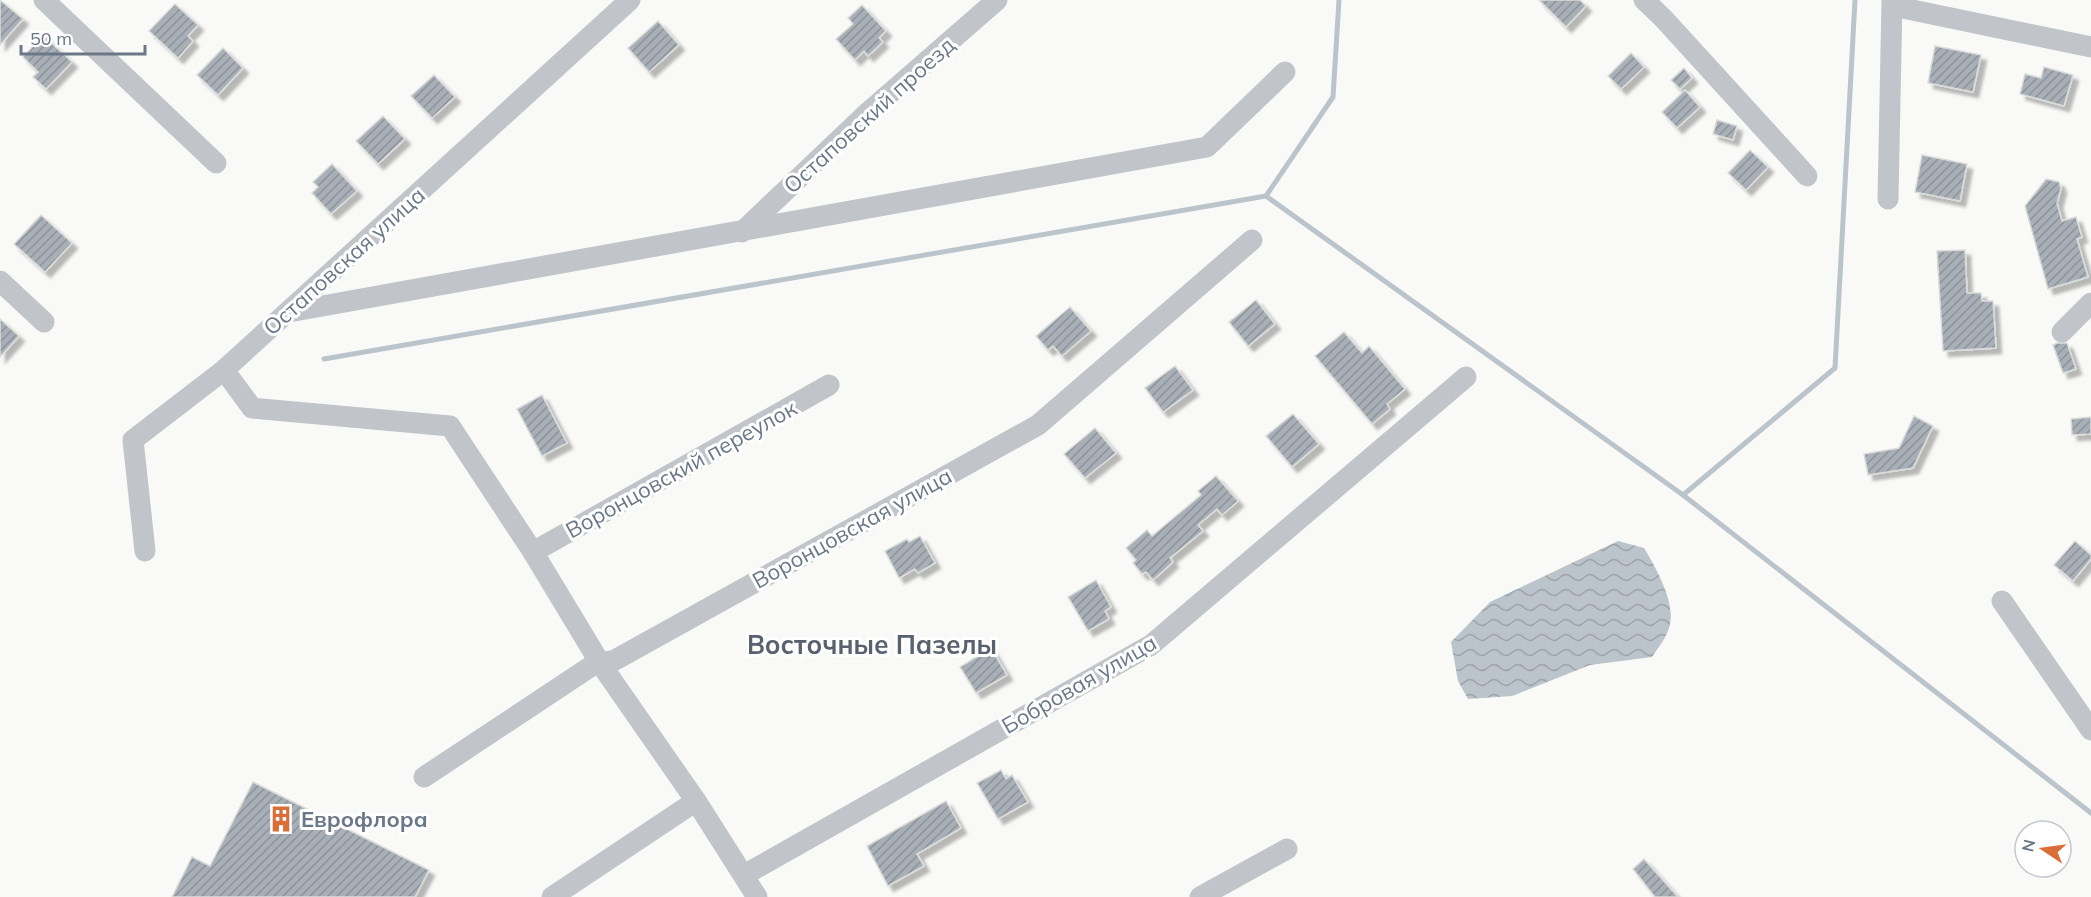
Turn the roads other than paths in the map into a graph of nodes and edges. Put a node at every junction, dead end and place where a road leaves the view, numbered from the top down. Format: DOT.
graph roads {
  1 [pos="44,0"];
  2 [pos="630,0"];
  3 [pos="997,0"];
  4 [pos="1644,0"];
  5 [pos="1892,3"];
  6 [pos="1665,9"];
  7 [pos="2091,47"];
  8 [pos="1285,72"];
  9 [pos="216,163"];
  10 [pos="1807,176"];
  11 [pos="1888,199"];
  12 [pos="742,232"];
  13 [pos="1252,240"];
  14 [pos="0,280"];
  15 [pos="2091,303"];
  16 [pos="289,312"];
  17 [pos="44,322"];
  18 [pos="2062,332"];
  19 [pos="224,370"];
  20 [pos="1466,377"];
  21 [pos="829,385"];
  22 [pos="145,551"];
  23 [pos="533,552"];
  24 [pos="2002,601"];
  25 [pos="600,663"];
  26 [pos="2091,730"];
  27 [pos="424,777"];
  28 [pos="696,801"];
  29 [pos="1287,849"];
  30 [pos="744,875"];
  31 [pos="552,897"];
  32 [pos="757,897"];
  33 [pos="1200,897"];
  1 -- 9 [label="street"];
  2 -- 16 [label="street, Остаповская улица"];
  3 -- 12 [label="street, Остаповский проезд"];
  4 -- 6 [label="street"];
  5 -- 7 [label="street"];
  5 -- 11 [label="street"];
  6 -- 10 [label="street"];
  8 -- 12 [label="street"];
  12 -- 16 [label="street"];
  13 -- 25 [label="street, Воронцовская улица"];
  14 -- 17 [label="street"];
  15 -- 18 [label="street"];
  16 -- 19 [label="street, Остаповская улица"];
  19 -- 22 [label="street, Остаповская улица"];
  19 -- 23 [label="street"];
  20 -- 30 [label="street, Бобровая улица"];
  21 -- 23 [label="street, Воронцовский переулок"];
  23 -- 25 [label="street"];
  24 -- 26 [label="street"];
  25 -- 27 [label="street, Воронцовская улица"];
  25 -- 28 [label="street"];
  28 -- 30 [label="street"];
  28 -- 31 [label="street"];
  29 -- 33 [label="street"];
  30 -- 32 [label="street"];
}
